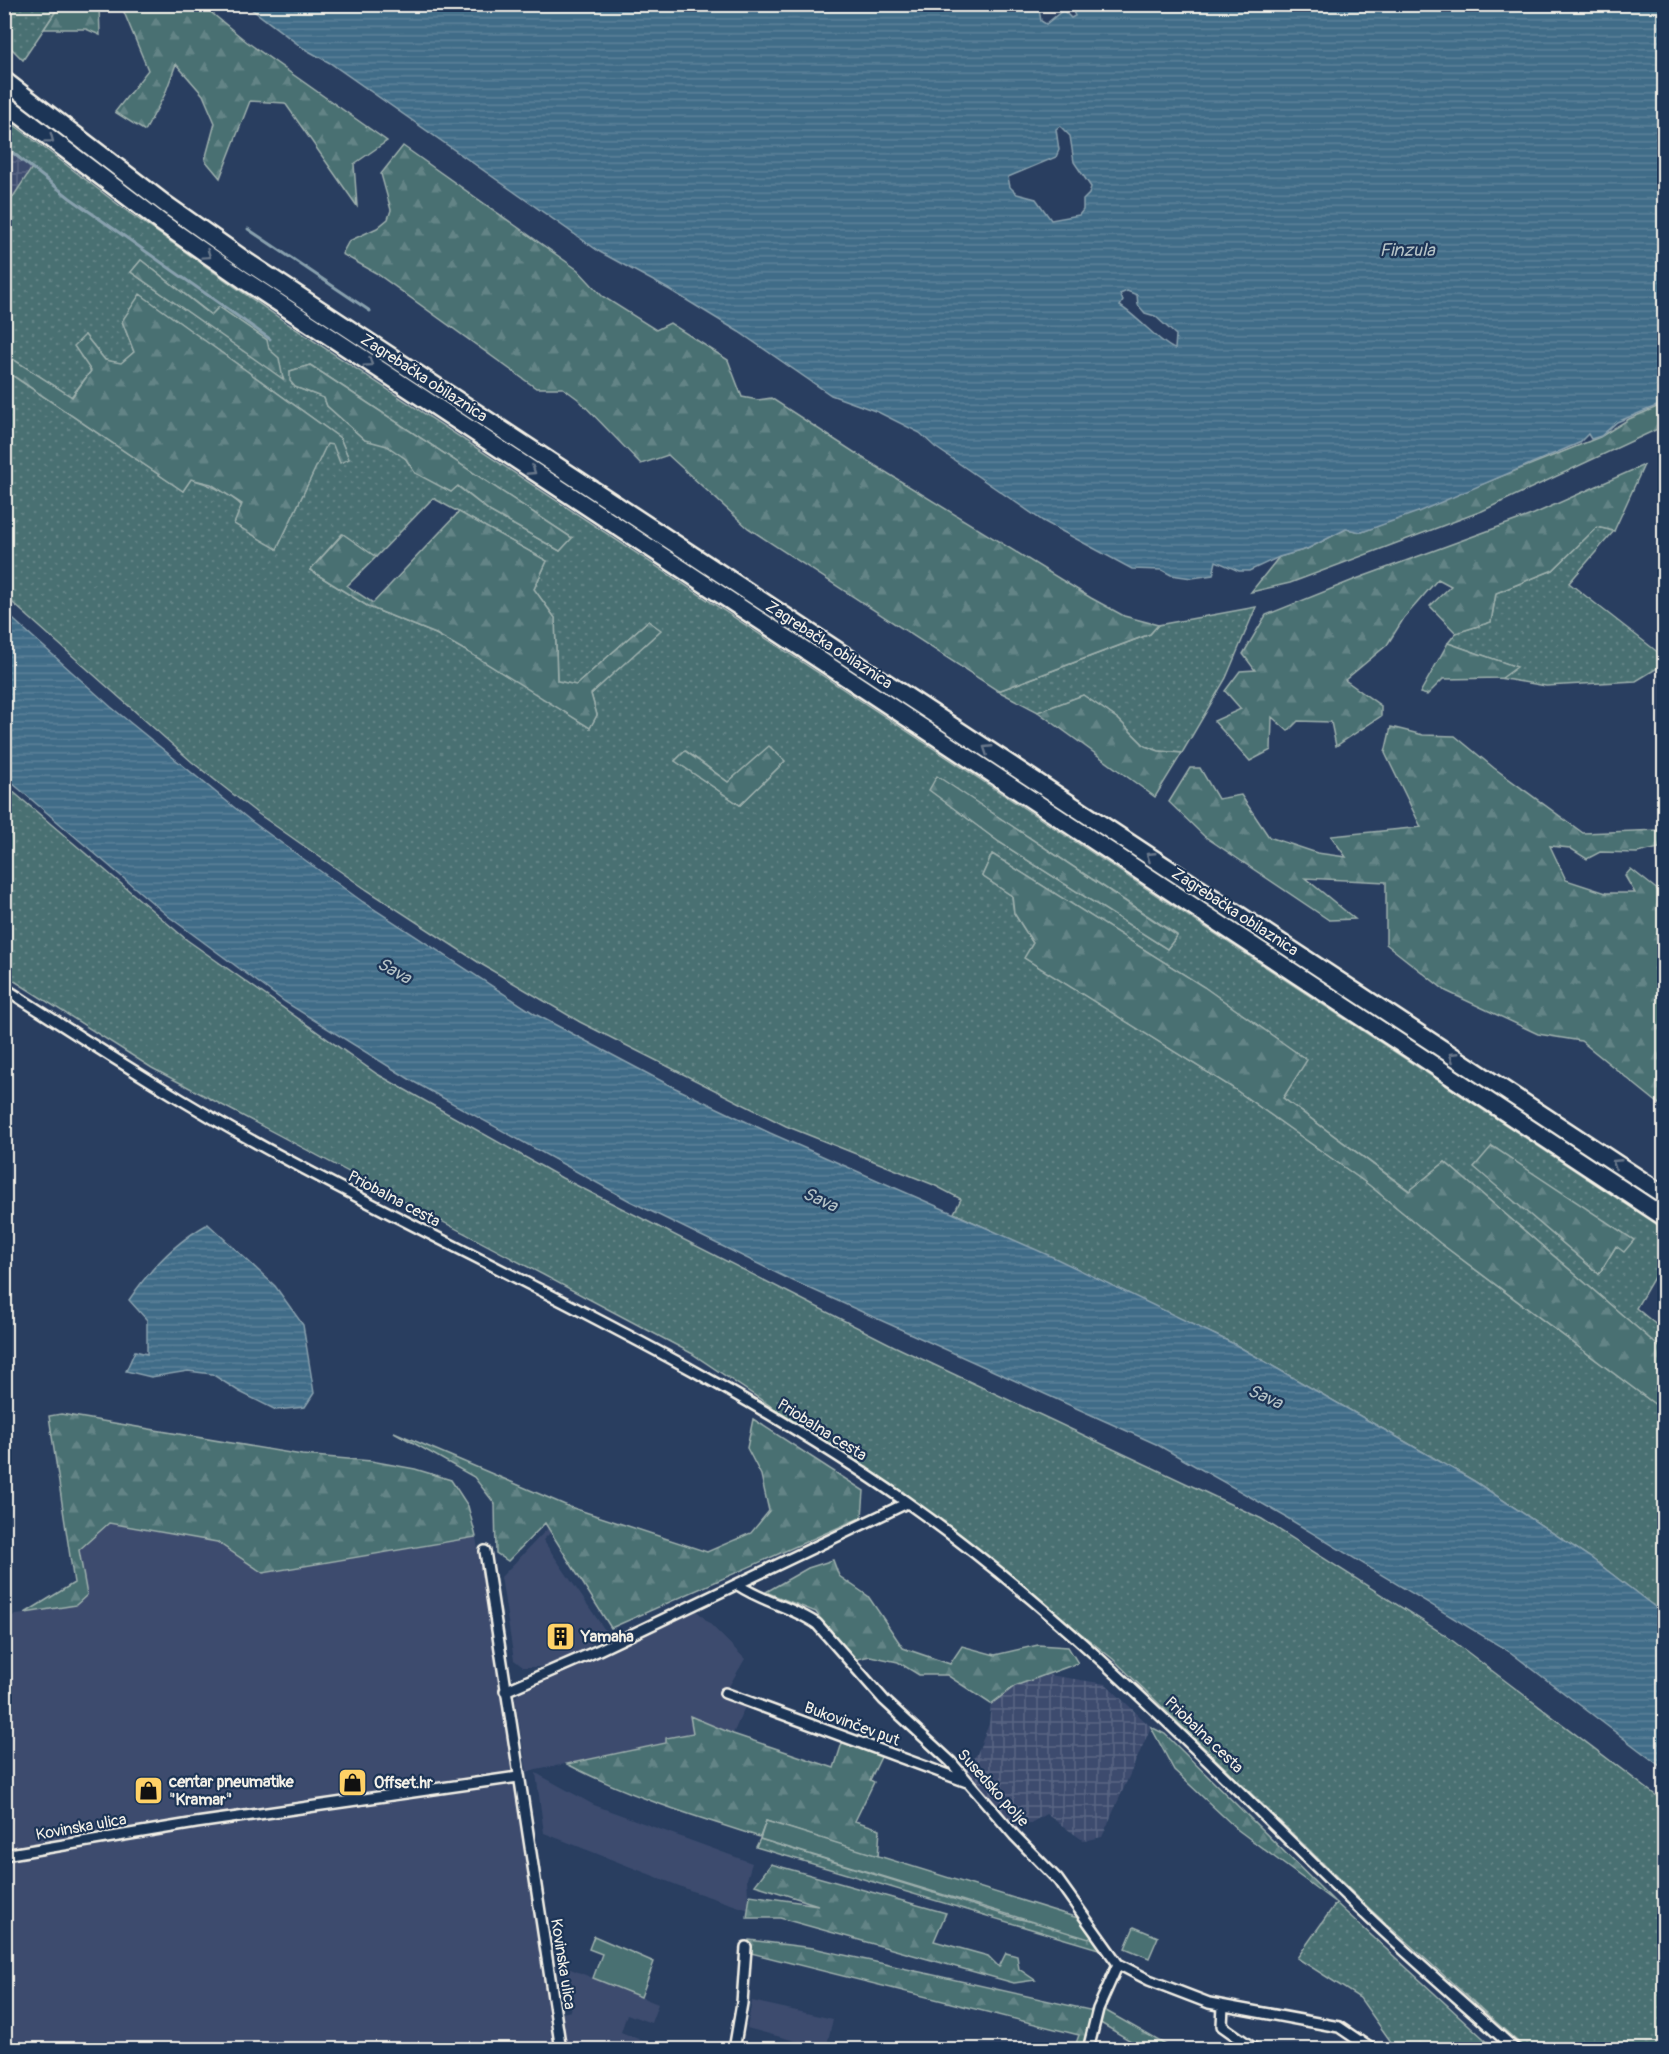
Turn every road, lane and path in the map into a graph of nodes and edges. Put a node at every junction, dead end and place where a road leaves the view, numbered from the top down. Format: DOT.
graph roads {
  1 [pos="4,80"];
  2 [pos="4,103"];
  3 [pos="4,988"];
  4 [pos="1665,1195"];
  5 [pos="1665,1217"];
  6 [pos="907,1503"];
  7 [pos="485,1551"];
  8 [pos="738,1585"];
  9 [pos="505,1691"];
  10 [pos="725,1693"];
  11 [pos="518,1777"];
  12 [pos="969,1782"];
  13 [pos="4,1855"];
  14 [pos="746,1947"];
  15 [pos="1118,1964"];
  16 [pos="1223,2006"];
  17 [pos="561,2049"];
  18 [pos="734,2049"];
  19 [pos="1088,2049"];
  20 [pos="1256,2049"];
  21 [pos="1374,2049"];
  22 [pos="1516,2049"];
  4 -- 1 [label="highway, Zagrebačka obilaznica, one-way"];
  2 -- 5 [label="highway, Zagrebačka obilaznica, one-way"];
  3 -- 6 [label="street, Priobalna cesta"];
  6 -- 8 [label="street"];
  6 -- 22 [label="street, Priobalna cesta"];
  7 -- 9 [label="street, Kovinska ulica"];
  8 -- 9 [label="street"];
  8 -- 12 [label="street, Susedsko polje"];
  9 -- 11 [label="street, Kovinska ulica"];
  10 -- 12 [label="street, Bukovinčev put"];
  11 -- 13 [label="street, Kovinska ulica"];
  11 -- 17 [label="street, Kovinska ulica"];
  12 -- 15 [label="street, Susedsko polje"];
  14 -- 18 [label="street"];
  15 -- 16 [label="street"];
  15 -- 19 [label="street"];
  16 -- 20 [label="street"];
  16 -- 21 [label="street"];
}
